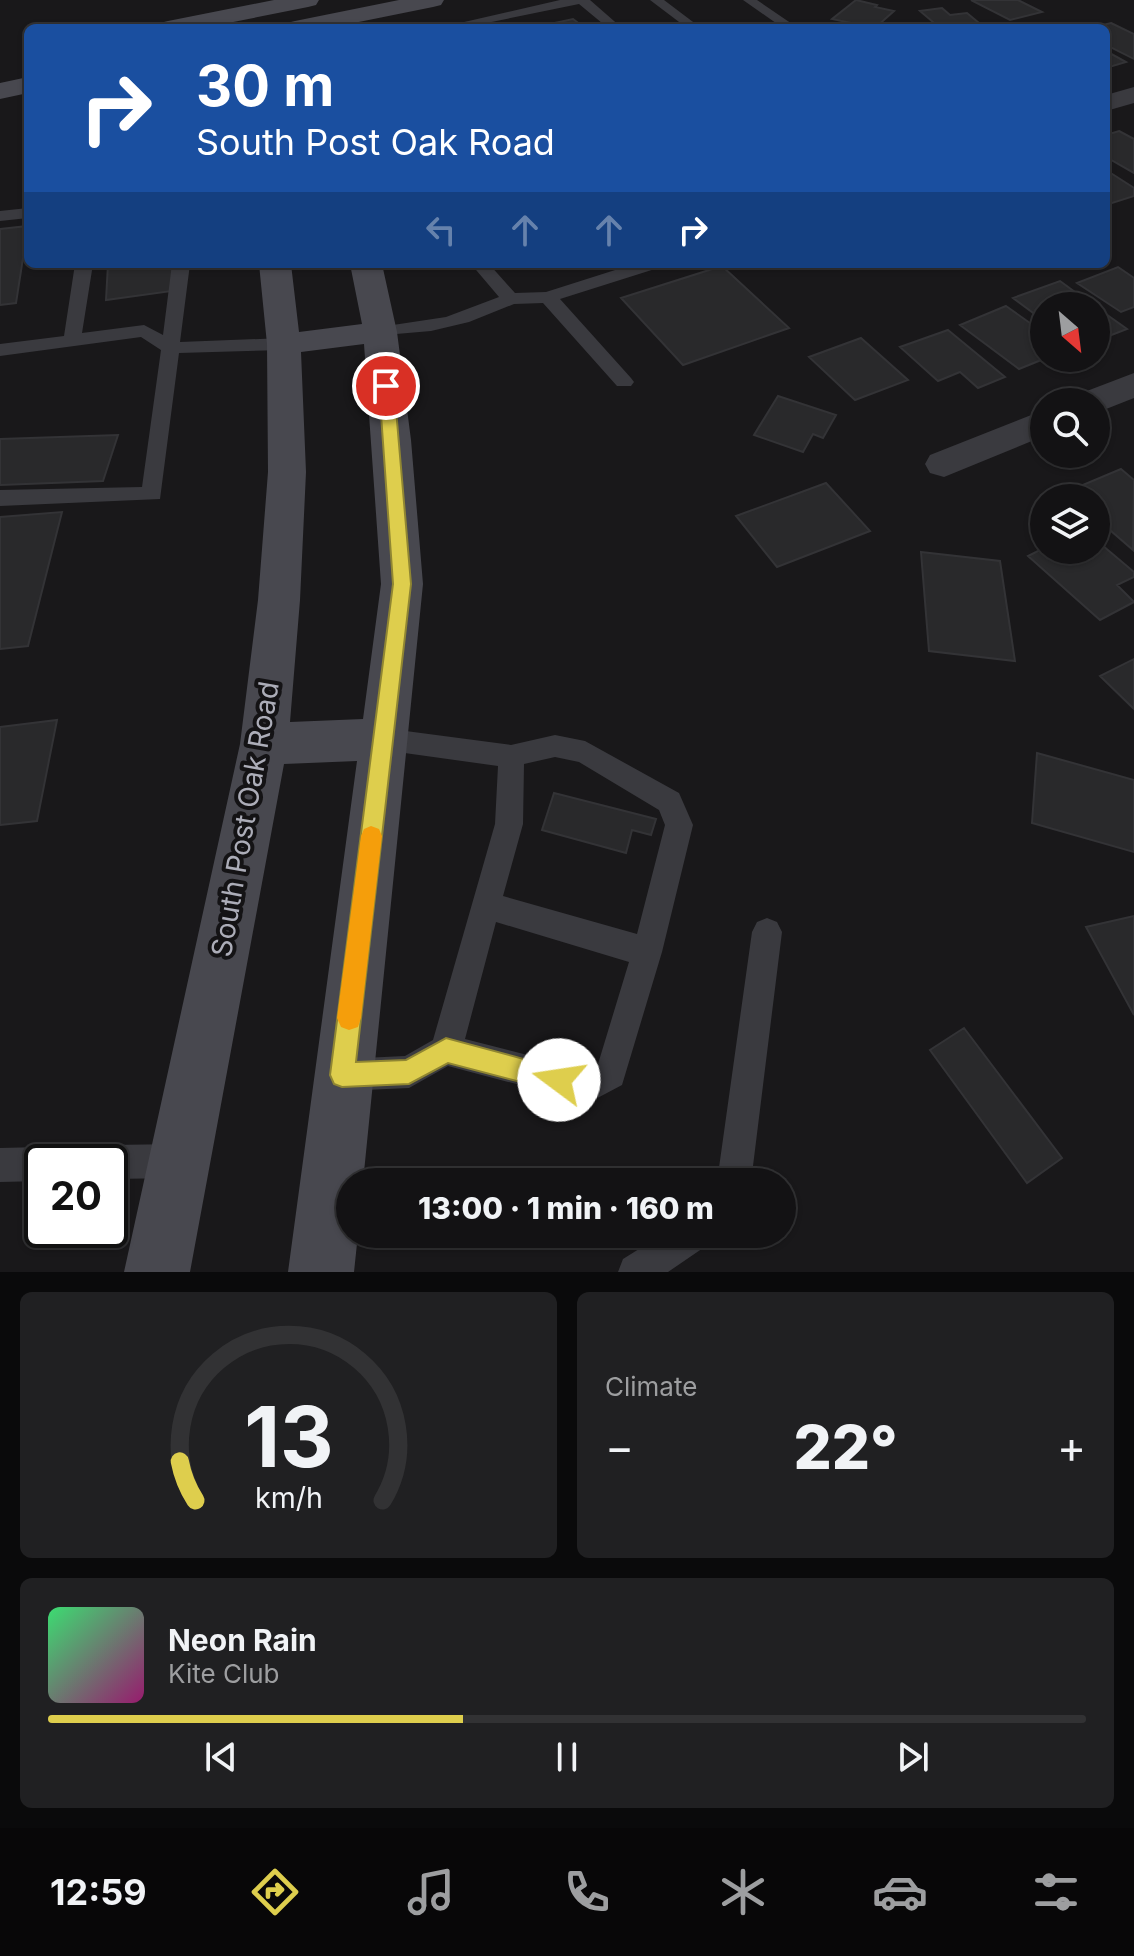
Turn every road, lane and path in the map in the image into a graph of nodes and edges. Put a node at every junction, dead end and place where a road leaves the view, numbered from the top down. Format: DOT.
graph roads {
  1 [pos="308,0"];
  2 [pos="433,0"];
  3 [pos="580,0"];
  4 [pos="656,0"];
  5 [pos="749,0"];
  6 [pos="242,14"];
  7 [pos="168,23"];
  8 [pos="315,24"];
  9 [pos="463,24"];
  10 [pos="611,24"];
  11 [pos="689,24"];
  12 [pos="786,24"];
  13 [pos="24,86"];
  14 [pos="0,91"];
  15 [pos="1134,95"];
  16 [pos="1110,102"];
  17 [pos="24,213"];
  18 [pos="0,216"];
  19 [pos="83,268"];
  20 [pos="180,268"];
  21 [pos="275,268"];
  22 [pos="367,268"];
  23 [pos="483,268"];
  24 [pos="639,268"];
  25 [pos="548,297"];
  26 [pos="510,299"];
  27 [pos="380,332"];
  28 [pos="72,341"];
  29 [pos="284,344"];
  30 [pos="170,348"];
  31 [pos="0,350"];
  32 [pos="624,382"];
  33 [pos="1134,384"];
  34 [pos="1110,394"];
  35 [pos="1030,428"];
  36 [pos="944,464"];
  37 [pos="0,498"];
  38 [pos="383,739"];
  39 [pos="264,744"];
  40 [pos="511,756"];
  41 [pos="486,905"];
  42 [pos="767,932"];
  43 [pos="647,952"];
  44 [pos="446,1050"];
  45 [pos="342,1075"];
  46 [pos="180,1161"];
  47 [pos="128,1162"];
  48 [pos="24,1164"];
  49 [pos="0,1165"];
  50 [pos="736,1168"];
  51 [pos="673,1248"];
  52 [pos="157,1272"];
  53 [pos="321,1272"];
  54 [pos="636,1272"];
  1 -- 6 [label="main road"];
  2 -- 8 [label="main road"];
  3 -- 9 [label="lane"];
  3 -- 10 [label="lane"];
  4 -- 11 [label="lane"];
  5 -- 12 [label="lane"];
  6 -- 7 [label="main road"];
  13 -- 14 [label="main road"];
  15 -- 16 [label="street"];
  17 -- 18 [label="lane"];
  19 -- 28 [label="lane"];
  20 -- 30 [label="lane"];
  21 -- 29 [label="main road, South Post Oak Road"];
  22 -- 27 [label="main road"];
  23 -- 26 [label="lane"];
  24 -- 25 [label="lane"];
  25 -- 26 [label="lane"];
  25 -- 32 [label="lane"];
  26 -- 27 [label="lane"];
  27 -- 29 [label="main road"];
  27 -- 38 [label="main road"];
  28 -- 30 [label="lane"];
  28 -- 31 [label="lane"];
  29 -- 30 [label="lane"];
  29 -- 39 [label="main road, South Post Oak Road"];
  30 -- 37 [label="lane"];
  33 -- 34 [label="street"];
  35 -- 36 [label="street"];
  38 -- 39 [label="main road"];
  38 -- 40 [label="lane"];
  38 -- 45 [label="main road"];
  39 -- 46 [label="main road, South Post Oak Road"];
  40 -- 41 [label="lane"];
  40 -- 43 [label="lane"];
  41 -- 43 [label="lane"];
  41 -- 44 [label="lane"];
  42 -- 50 [label="lane"];
  43 -- 44 [label="lane"];
  44 -- 45 [label="lane"];
  45 -- 53 [label="main road"];
  46 -- 47 [label="lane"];
  46 -- 52 [label="main road, South Post Oak Road"];
  48 -- 49 [label="lane"];
  51 -- 54 [label="lane"];
}
